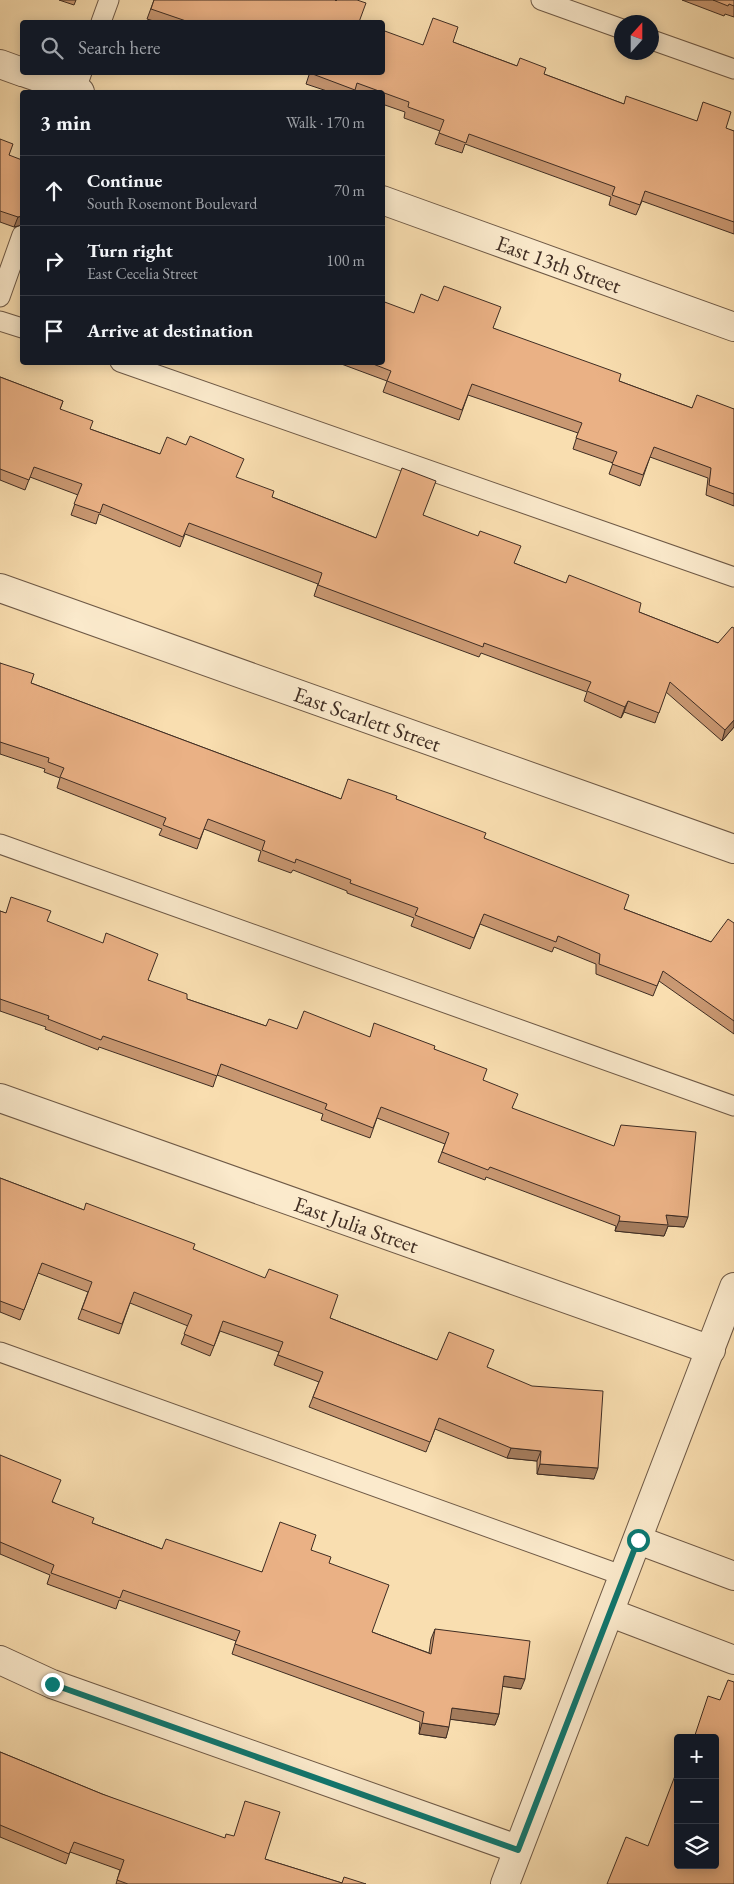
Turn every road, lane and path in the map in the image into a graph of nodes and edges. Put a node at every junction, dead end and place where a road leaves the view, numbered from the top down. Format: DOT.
graph roads {
  1 [pos="109,0"];
  2 [pos="541,0"];
  3 [pos="102,20"];
  4 [pos="614,26"];
  5 [pos="659,42"];
  6 [pos="0,64"];
  7 [pos="734,69"];
  8 [pos="20,71"];
  9 [pos="34,75"];
  10 [pos="78,87"];
  11 [pos="385,201"];
  12 [pos="20,241"];
  13 [pos="0,296"];
  14 [pos="0,321"];
  15 [pos="734,326"];
  16 [pos="20,327"];
  17 [pos="129,365"];
  18 [pos="734,578"];
  19 [pos="0,588"];
  20 [pos="0,844"];
  21 [pos="734,849"];
  22 [pos="0,1098"];
  23 [pos="734,1106"];
  24 [pos="734,1288"];
  25 [pos="711,1350"];
  26 [pos="0,1352"];
  27 [pos="638,1540"];
  28 [pos="624,1576"];
  29 [pos="734,1576"];
  30 [pos="611,1613"];
  31 [pos="0,1660"];
  32 [pos="734,1660"];
  33 [pos="518,1850"];
  34 [pos="505,1884"];
  1 -- 3 [label="lane"];
  2 -- 4 [label="lane"];
  5 -- 7 [label="lane"];
  6 -- 8 [label="street"];
  9 -- 10 [label="street"];
  11 -- 15 [label="street, East 13th Street"];
  12 -- 13 [label="lane"];
  14 -- 16 [label="lane"];
  17 -- 18 [label="lane"];
  19 -- 21 [label="street, East Scarlett Street"];
  20 -- 23 [label="lane"];
  22 -- 25 [label="street, East Julia Street"];
  24 -- 25 [label="street"];
  25 -- 27 [label="street"];
  26 -- 28 [label="lane"];
  27 -- 28 [label="street"];
  27 -- 29 [label="street"];
  28 -- 30 [label="street"];
  30 -- 32 [label="street"];
  30 -- 33 [label="street"];
  31 -- 33 [label="street"];
  33 -- 34 [label="street"];
}
